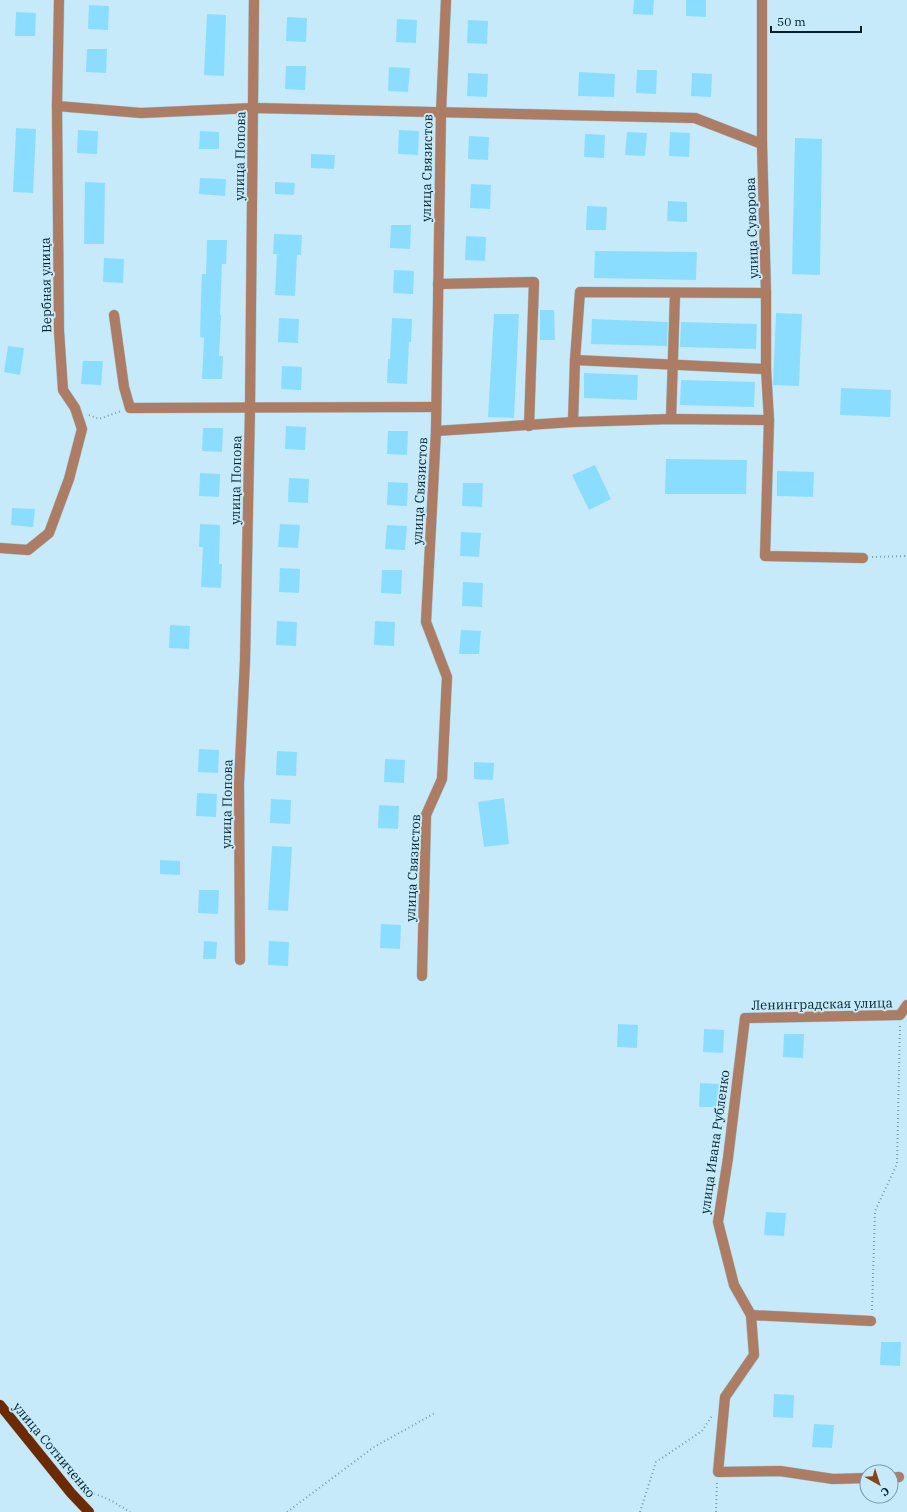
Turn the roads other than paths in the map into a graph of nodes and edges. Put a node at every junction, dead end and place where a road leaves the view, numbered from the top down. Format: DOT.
graph roads {
  1 [pos="60,0"];
  2 [pos="254,0"];
  3 [pos="446,0"];
  4 [pos="762,0"];
  5 [pos="57,106"];
  6 [pos="253,108"];
  7 [pos="441,112"];
  8 [pos="762,144"];
  9 [pos="438,284"];
  10 [pos="766,293"];
  11 [pos="675,294"];
  12 [pos="114,315"];
  13 [pos="575,360"];
  14 [pos="673,364"];
  15 [pos="766,370"];
  16 [pos="436,407"];
  17 [pos="250,408"];
  18 [pos="671,419"];
  19 [pos="769,420"];
  20 [pos="573,422"];
  21 [pos="529,426"];
  22 [pos="436,431"];
  23 [pos="0,548"];
  24 [pos="863,558"];
  25 [pos="240,960"];
  26 [pos="422,976"];
  27 [pos="907,1004"];
  28 [pos="745,1018"];
  29 [pos="751,1315"];
  30 [pos="872,1321"];
  31 [pos="0,1405"];
  32 [pos="859,1478"];
  33 [pos="89,1512"];
  1 -- 5 [label="street, Вербная улица"];
  2 -- 6 [label="street, улица Попова"];
  3 -- 7 [label="street, улица Связистов"];
  4 -- 8 [label="street, улица Суворова"];
  5 -- 6 [label="street"];
  5 -- 23 [label="street, Вербная улица"];
  6 -- 7 [label="street"];
  6 -- 17 [label="street, улица Попова"];
  7 -- 8 [label="street"];
  7 -- 9 [label="street, улица Связистов"];
  8 -- 10 [label="street, улица Суворова"];
  9 -- 16 [label="street, улица Связистов"];
  9 -- 21 [label="street"];
  10 -- 11 [label="street, улица Суворова"];
  10 -- 15 [label="street"];
  11 -- 13 [label="street, улица Суворова"];
  11 -- 14 [label="street"];
  12 -- 17 [label="street"];
  13 -- 14 [label="street"];
  13 -- 20 [label="street"];
  14 -- 15 [label="street"];
  14 -- 18 [label="street"];
  15 -- 19 [label="street"];
  16 -- 17 [label="street"];
  16 -- 22 [label="street, улица Связистов"];
  17 -- 25 [label="street, улица Попова"];
  18 -- 19 [label="street"];
  18 -- 20 [label="street"];
  19 -- 24 [label="street"];
  20 -- 21 [label="street"];
  21 -- 22 [label="street"];
  22 -- 26 [label="street, улица Связистов"];
  27 -- 28 [label="street, Ленинградская улица"];
  28 -- 29 [label="street, улица Ивана Рубленко"];
  29 -- 30 [label="street"];
  29 -- 32 [label="street, улица Ивана Рубленко"];
  31 -- 33 [label="main road, улица Сотниченко"];
}
